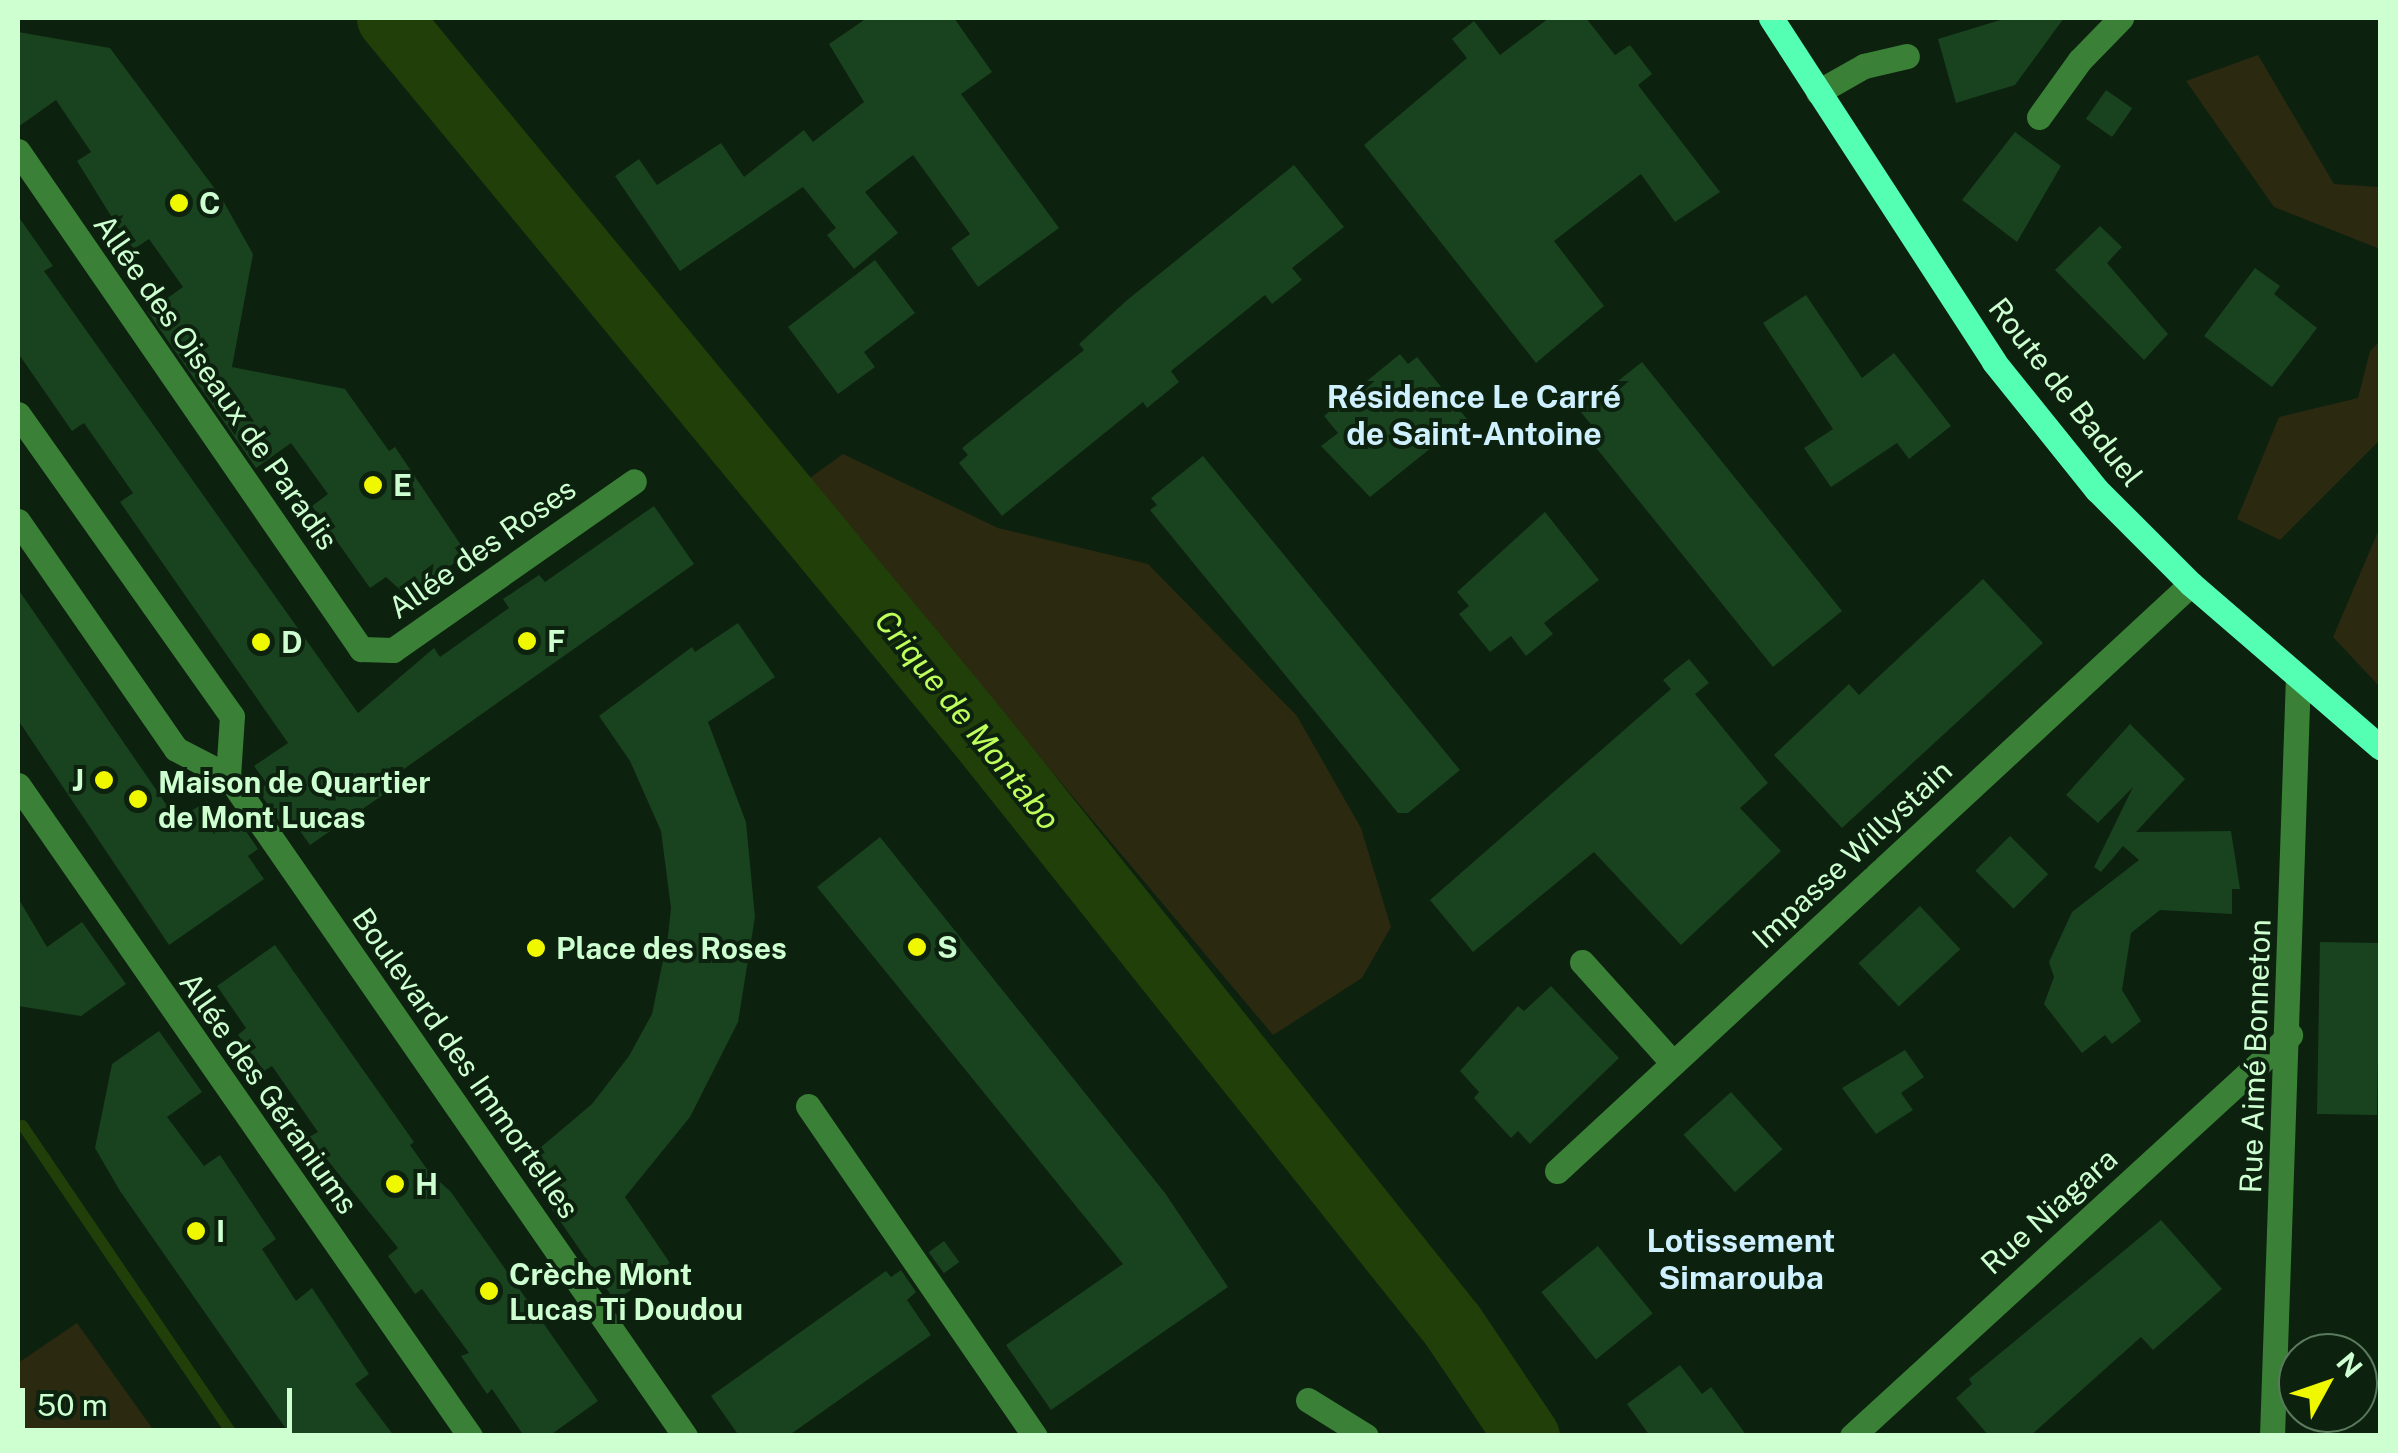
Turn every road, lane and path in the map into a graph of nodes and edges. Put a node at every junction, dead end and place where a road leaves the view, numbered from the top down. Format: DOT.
graph roads {
  1 [pos="1770,18"];
  2 [pos="2121,18"];
  3 [pos="1907,56"];
  4 [pos="1818,92"];
  5 [pos="2040,117"];
  6 [pos="18,151"];
  7 [pos="18,414"];
  8 [pos="634,481"];
  9 [pos="18,521"];
  10 [pos="2191,584"];
  11 [pos="361,649"];
  12 [pos="2298,678"];
  13 [pos="2380,747"];
  14 [pos="228,776"];
  15 [pos="18,785"];
  16 [pos="1582,962"];
  17 [pos="2290,1035"];
  18 [pos="1673,1063"];
  19 [pos="808,1106"];
  20 [pos="1557,1171"];
  21 [pos="1308,1400"];
  22 [pos="470,1436"];
  23 [pos="685,1436"];
  24 [pos="1035,1436"];
  25 [pos="1366,1436"];
  26 [pos="1852,1436"];
  27 [pos="2272,1436"];
  1 -- 4 [label="main road, Route de Baduel"];
  2 -- 5 [label="street"];
  3 -- 4 [label="street"];
  4 -- 10 [label="main road, Route de Baduel"];
  6 -- 11 [label="street, Allée des Oiseaux de Paradis"];
  7 -- 14 [label="street"];
  8 -- 11 [label="street, Allée des Roses"];
  9 -- 14 [label="street, Boulevard des Immortelles"];
  10 -- 12 [label="main road, Route de Baduel"];
  10 -- 18 [label="street, Impasse Willystain"];
  12 -- 13 [label="main road, Route de Baduel"];
  12 -- 17 [label="street, Rue Aimé Bonneton"];
  14 -- 23 [label="street, Boulevard des Immortelles"];
  15 -- 22 [label="street, Allée des Géraniums"];
  16 -- 18 [label="street"];
  17 -- 26 [label="street, Rue Niagara"];
  17 -- 27 [label="street, Rue Aimé Bonneton"];
  18 -- 20 [label="street, Impasse Willystain"];
  19 -- 24 [label="street"];
  21 -- 25 [label="street"];
}
